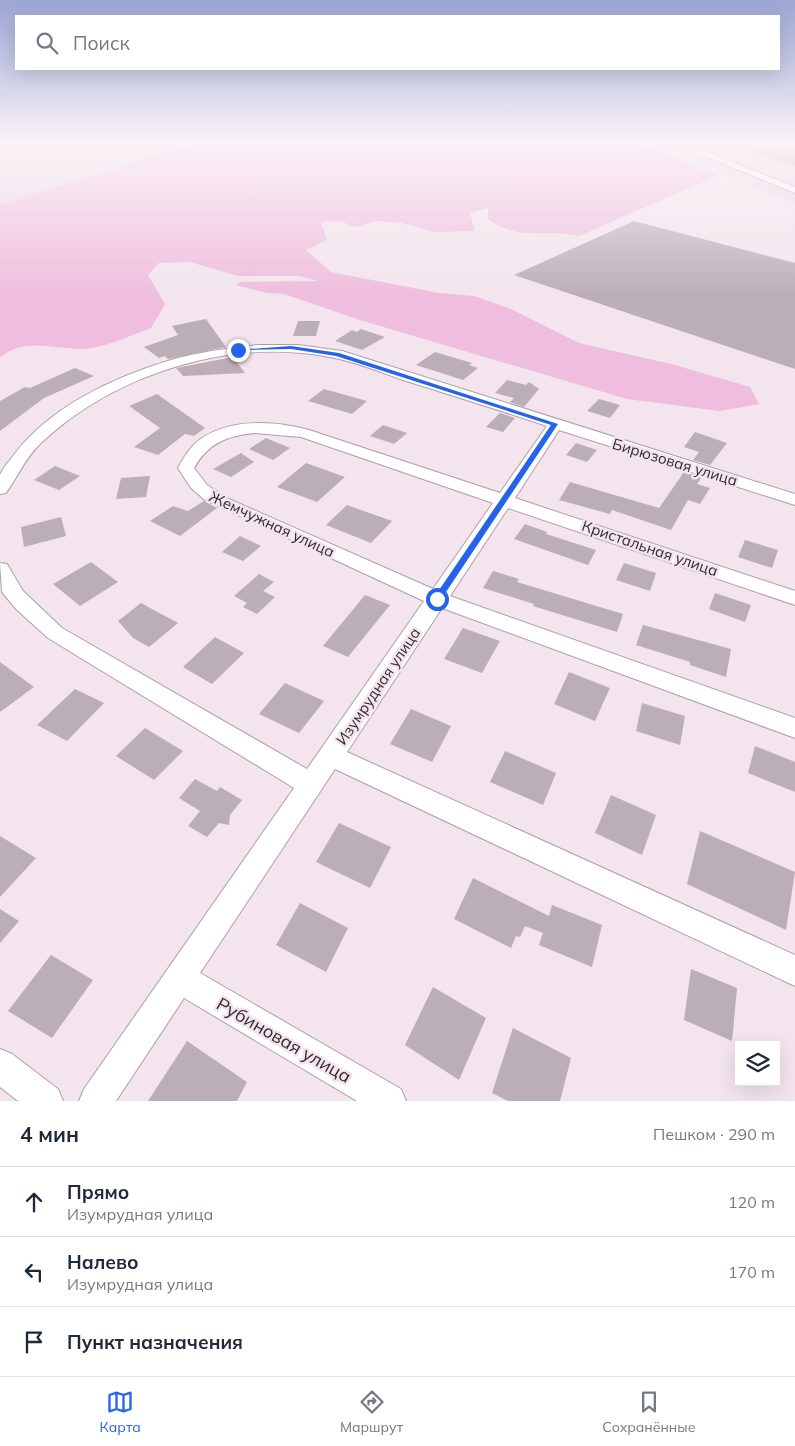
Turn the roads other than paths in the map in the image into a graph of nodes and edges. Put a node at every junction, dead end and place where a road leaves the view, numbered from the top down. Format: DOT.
graph roads {
  1 [pos="555,424"];
  2 [pos="0,489"];
  3 [pos="505,499"];
  4 [pos="795,500"];
  5 [pos="0,569"];
  6 [pos="795,598"];
  7 [pos="437,599"];
  8 [pos="795,728"];
  9 [pos="331,756"];
  10 [pos="311,785"];
  11 [pos="795,971"];
  12 [pos="179,978"];
  13 [pos="0,1066"];
  14 [pos="46,1101"];
  15 [pos="96,1101"];
  16 [pos="389,1101"];
  1 -- 2 [label="street"];
  1 -- 3 [label="street, Изумрудная улица"];
  1 -- 4 [label="street, Бирюзовая улица"];
  3 -- 6 [label="street, Кристальная улица"];
  3 -- 7 [label="street, Изумрудная улица"];
  3 -- 7 [label="street, Жемчужная улица"];
  5 -- 10 [label="street"];
  7 -- 8 [label="street"];
  7 -- 9 [label="street, Изумрудная улица"];
  9 -- 10 [label="street, Изумрудная улица"];
  9 -- 11 [label="street"];
  10 -- 12 [label="street, Изумрудная улица"];
  12 -- 15 [label="street, Изумрудная улица"];
  12 -- 16 [label="street, Рубиновая улица"];
  13 -- 14 [label="street"];
}
